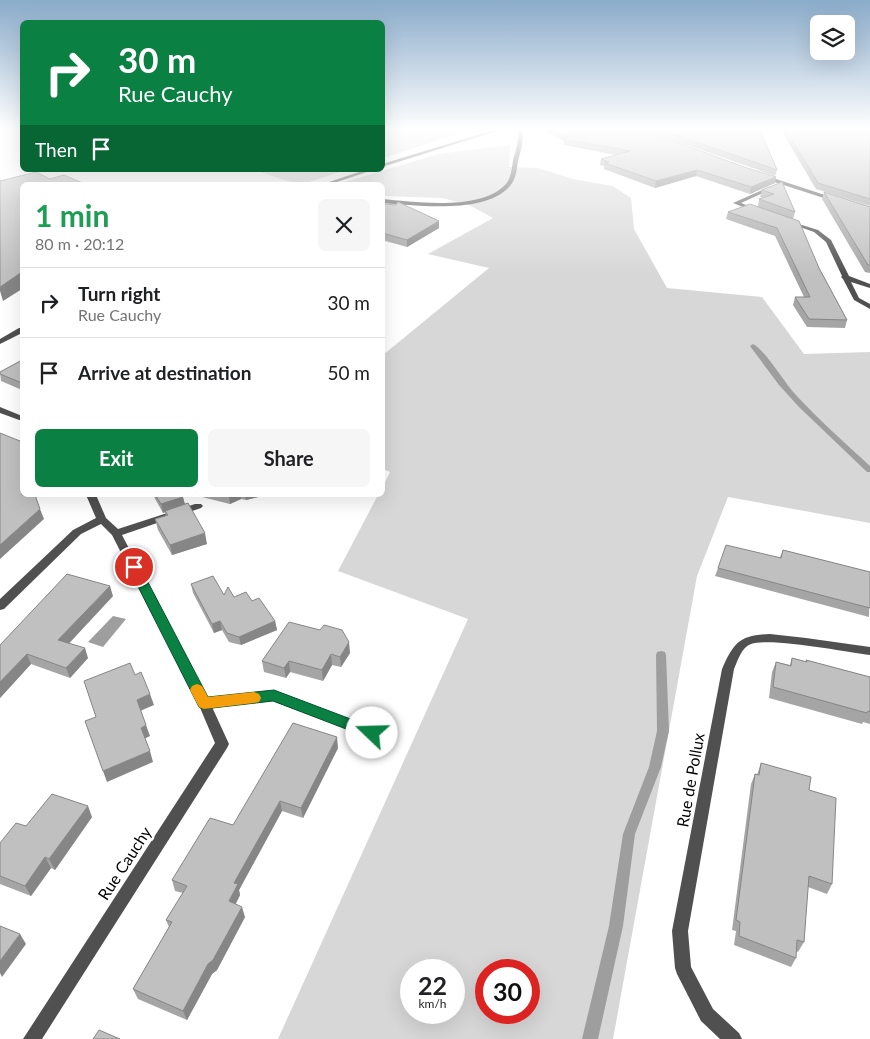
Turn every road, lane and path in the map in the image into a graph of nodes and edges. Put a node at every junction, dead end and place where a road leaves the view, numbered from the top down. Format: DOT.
graph roads {
  1 [pos="511,178"];
  2 [pos="768,178"];
  3 [pos="784,184"];
  4 [pos="385,201"];
  5 [pos="839,201"];
  6 [pos="762,212"];
  7 [pos="781,218"];
  8 [pos="844,277"];
  9 [pos="870,286"];
  10 [pos="870,307"];
  11 [pos="20,331"];
  12 [pos="0,342"];
  13 [pos="0,410"];
  14 [pos="20,418"];
  15 [pos="92,497"];
  16 [pos="198,506"];
  17 [pos="102,519"];
  18 [pos="116,532"];
  19 [pos="0,606"];
  20 [pos="870,651"];
  21 [pos="204,703"];
  22 [pos="372,733"];
  23 [pos="32,1039"];
  24 [pos="733,1039"];
  1 -- 4 [label="street"];
  2 -- 3 [label="street"];
  3 -- 5 [label="street"];
  3 -- 6 [label="street"];
  7 -- 8 [label="street"];
  8 -- 9 [label="street"];
  8 -- 10 [label="street"];
  11 -- 12 [label="street"];
  13 -- 14 [label="street"];
  15 -- 17 [label="street"];
  16 -- 18 [label="street"];
  17 -- 18 [label="street, Rue Cauchy"];
  17 -- 19 [label="street"];
  18 -- 21 [label="street, Rue Cauchy"];
  20 -- 24 [label="street, Rue de Pollux"];
  21 -- 22 [label="street"];
  21 -- 23 [label="street, Rue Cauchy"];
}
